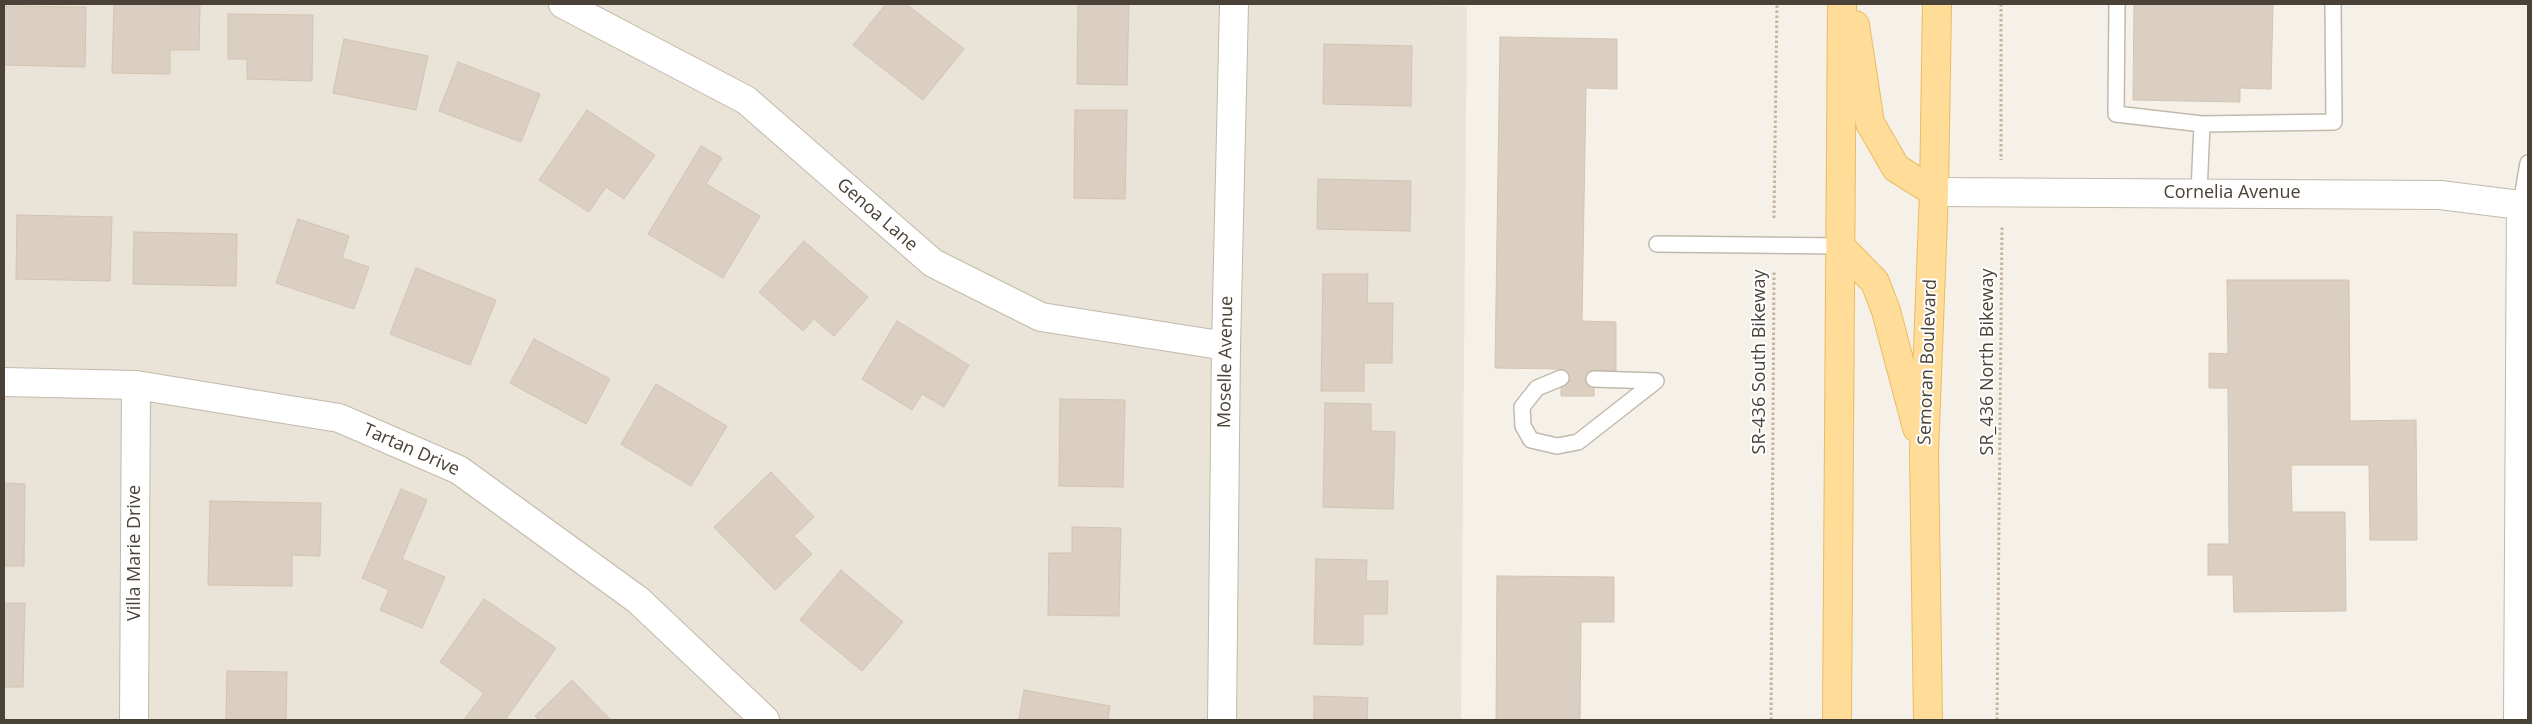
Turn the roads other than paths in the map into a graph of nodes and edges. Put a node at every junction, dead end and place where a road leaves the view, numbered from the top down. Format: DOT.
graph roads {
  1 [pos="563,4"];
  2 [pos="1234,4"];
  3 [pos="1842,4"];
  4 [pos="1851,4"];
  5 [pos="1937,4"];
  6 [pos="2117,4"];
  7 [pos="2333,4"];
  8 [pos="2202,124"];
  9 [pos="2528,163"];
  10 [pos="1934,192"];
  11 [pos="2199,193"];
  12 [pos="2525,205"];
  13 [pos="1657,244"];
  14 [pos="1840,246"];
  15 [pos="1226,346"];
  16 [pos="1561,378"];
  17 [pos="1594,379"];
  18 [pos="4,382"];
  19 [pos="136,385"];
  20 [pos="1924,453"];
  21 [pos="134,720"];
  22 [pos="765,720"];
  23 [pos="1222,720"];
  24 [pos="1838,720"];
  25 [pos="1928,720"];
  26 [pos="2518,720"];
  1 -- 15 [label="street, Genoa Lane"];
  2 -- 15 [label="street, Moselle Avenue"];
  3 -- 14 [label="main road"];
  4 -- 10 [label="main road"];
  5 -- 10 [label="main road, Semoran Boulevard"];
  6 -- 8 [label="lane"];
  7 -- 8 [label="lane"];
  8 -- 11 [label="lane"];
  9 -- 12 [label="lane"];
  10 -- 11 [label="street, Cornelia Avenue"];
  10 -- 20 [label="main road, Semoran Boulevard"];
  11 -- 12 [label="street, Cornelia Avenue"];
  12 -- 26 [label="street"];
  13 -- 14 [label="lane"];
  14 -- 20 [label="main road"];
  14 -- 24 [label="main road"];
  15 -- 23 [label="street, Moselle Avenue"];
  16 -- 17 [label="lane"];
  18 -- 19 [label="street, Tartan Drive"];
  19 -- 21 [label="street, Villa Marie Drive"];
  19 -- 22 [label="street, Tartan Drive"];
  20 -- 25 [label="main road, Semoran Boulevard"];
}
